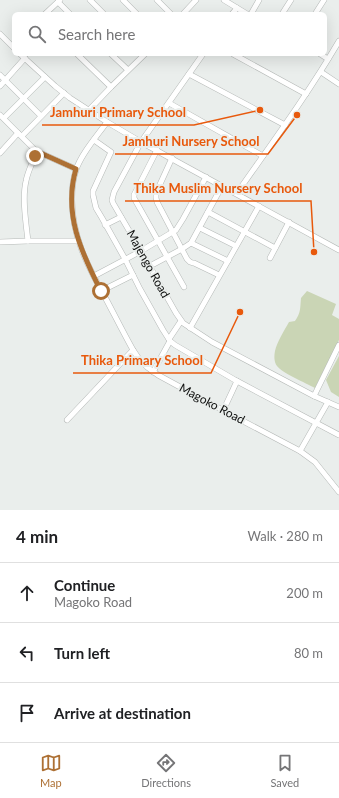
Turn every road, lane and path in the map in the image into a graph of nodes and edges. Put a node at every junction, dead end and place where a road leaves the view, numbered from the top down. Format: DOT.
graph roads {
  1 [pos="90,0"];
  2 [pos="123,0"];
  3 [pos="157,0"];
  4 [pos="196,0"];
  5 [pos="225,0"];
  6 [pos="259,0"];
  7 [pos="291,0"];
  8 [pos="324,0"];
  9 [pos="59,1"];
  10 [pos="237,8"];
  11 [pos="47,12"];
  12 [pos="68,12"];
  13 [pos="102,12"];
  14 [pos="136,12"];
  15 [pos="169,12"];
  16 [pos="185,12"];
  17 [pos="234,12"];
  18 [pos="244,12"];
  19 [pos="252,12"];
  20 [pos="283,12"];
  21 [pos="316,12"];
  22 [pos="0,34"];
  23 [pos="339,41"];
  24 [pos="12,45"];
  25 [pos="22,56"];
  26 [pos="79,56"];
  27 [pos="113,56"];
  28 [pos="142,56"];
  29 [pos="202,56"];
  30 [pos="237,56"];
  31 [pos="323,56"];
  32 [pos="25,58"];
  33 [pos="328,59"];
  34 [pos="128,70"];
  35 [pos="320,72"];
  36 [pos="189,74"];
  37 [pos="0,75"];
  38 [pos="45,77"];
  39 [pos="6,81"];
  40 [pos="339,84"];
  41 [pos="0,86"];
  42 [pos="111,87"];
  43 [pos="64,92"];
  44 [pos="306,94"];
  45 [pos="24,99"];
  46 [pos="168,103"];
  47 [pos="89,110"];
  48 [pos="2,116"];
  49 [pos="41,116"];
  50 [pos="107,122"];
  51 [pos="285,125"];
  52 [pos="20,134"];
  53 [pos="94,140"];
  54 [pos="141,142"];
  55 [pos="157,150"];
  56 [pos="36,151"];
  57 [pos="0,153"];
  58 [pos="263,156"];
  59 [pos="172,158"];
  60 [pos="76,169"];
  61 [pos="206,177"];
  62 [pos="222,186"];
  63 [pos="237,194"];
  64 [pos="259,206"];
  65 [pos="208,212"];
  66 [pos="121,216"];
  67 [pos="289,222"];
  68 [pos="105,224"];
  69 [pos="200,228"];
  70 [pos="245,231"];
  71 [pos="173,233"];
  72 [pos="28,241"];
  73 [pos="78,241"];
  74 [pos="158,241"];
  75 [pos="0,242"];
  76 [pos="191,243"];
  77 [pos="236,246"];
  78 [pos="275,248"];
  79 [pos="182,249"];
  80 [pos="339,250"];
  81 [pos="142,251"];
  82 [pos="167,257"];
  83 [pos="270,258"];
  84 [pos="125,259"];
  85 [pos="228,261"];
  86 [pos="150,266"];
  87 [pos="133,274"];
  88 [pos="219,275"];
  89 [pos="94,276"];
  90 [pos="184,287"];
  91 [pos="101,291"];
  92 [pos="181,321"];
  93 [pos="190,328"];
  94 [pos="169,340"];
  95 [pos="339,345"];
  96 [pos="133,350"];
  97 [pos="153,372"];
  98 [pos="237,381"];
  99 [pos="314,396"];
  100 [pos="328,402"];
  101 [pos="339,407"];
  102 [pos="223,411"];
  103 [pos="67,420"];
  104 [pos="316,423"];
  105 [pos="339,435"];
  106 [pos="300,451"];
  107 [pos="339,492"];
  1 -- 13 [label="street"];
  2 -- 14 [label="street"];
  3 -- 15 [label="street"];
  4 -- 16 [label="street"];
  5 -- 10 [label="street"];
  6 -- 19 [label="street"];
  7 -- 20 [label="street"];
  8 -- 21 [label="street"];
  9 -- 11 [label="street"];
  9 -- 12 [label="street"];
  10 -- 17 [label="street"];
  10 -- 18 [label="street"];
  22 -- 24 [label="street"];
  23 -- 33 [label="street"];
  25 -- 32 [label="street"];
  26 -- 42 [label="street"];
  27 -- 34 [label="street"];
  28 -- 34 [label="street"];
  29 -- 36 [label="street, Majengo Road"];
  30 -- 44 [label="street"];
  31 -- 33 [label="street"];
  32 -- 38 [label="street"];
  32 -- 39 [label="street"];
  33 -- 35 [label="street"];
  34 -- 42 [label="street"];
  35 -- 40 [label="street"];
  35 -- 44 [label="street"];
  36 -- 46 [label="street, Majengo Road"];
  36 -- 51 [label="street"];
  37 -- 39 [label="street"];
  38 -- 43 [label="street"];
  38 -- 45 [label="street"];
  39 -- 41 [label="street"];
  39 -- 45 [label="street"];
  42 -- 47 [label="street"];
  43 -- 47 [label="street"];
  43 -- 49 [label="street"];
  44 -- 51 [label="street"];
  45 -- 48 [label="street"];
  45 -- 49 [label="street"];
  46 -- 54 [label="street, Majengo Road"];
  46 -- 58 [label="street"];
  47 -- 50 [label="street"];
  48 -- 52 [label="street"];
  49 -- 52 [label="street"];
  50 -- 53 [label="street, Magoko Road"];
  50 -- 54 [label="street"];
  51 -- 58 [label="street"];
  52 -- 56 [label="street"];
  52 -- 57 [label="street"];
  53 -- 60 [label="street, Magoko Road"];
  53 -- 68 [label="street"];
  54 -- 55 [label="street"];
  54 -- 66 [label="street, Majengo Road"];
  55 -- 59 [label="street"];
  55 -- 74 [label="street"];
  56 -- 60 [label="street"];
  56 -- 72 [label="street"];
  58 -- 63 [label="street"];
  59 -- 61 [label="street"];
  59 -- 71 [label="street"];
  60 -- 73 [label="street, Magoko Road"];
  61 -- 62 [label="street"];
  61 -- 71 [label="street"];
  62 -- 63 [label="street"];
  62 -- 65 [label="street"];
  63 -- 64 [label="street"];
  64 -- 67 [label="street"];
  64 -- 70 [label="street"];
  65 -- 69 [label="street"];
  65 -- 70 [label="street"];
  66 -- 68 [label="street"];
  66 -- 81 [label="street, Majengo Road"];
  67 -- 78 [label="street"];
  67 -- 80 [label="street"];
  68 -- 84 [label="street"];
  69 -- 76 [label="street"];
  69 -- 77 [label="street"];
  70 -- 77 [label="street"];
  70 -- 78 [label="street"];
  71 -- 74 [label="street"];
  71 -- 79 [label="street"];
  72 -- 73 [label="street"];
  72 -- 75 [label="street"];
  73 -- 89 [label="street, Magoko Road"];
  74 -- 81 [label="street"];
  74 -- 82 [label="street"];
  76 -- 79 [label="street"];
  76 -- 85 [label="street"];
  77 -- 85 [label="street"];
  78 -- 83 [label="street"];
  79 -- 82 [label="street"];
  79 -- 88 [label="street"];
  81 -- 84 [label="street"];
  81 -- 86 [label="street, Majengo Road"];
  82 -- 86 [label="street"];
  82 -- 90 [label="street"];
  84 -- 87 [label="street"];
  84 -- 89 [label="street"];
  85 -- 88 [label="street"];
  86 -- 92 [label="street, Majengo Road"];
  87 -- 91 [label="street"];
  87 -- 94 [label="street"];
  88 -- 93 [label="street"];
  89 -- 91 [label="street, Magoko Road"];
  91 -- 96 [label="street, Magoko Road"];
  92 -- 93 [label="street, Majengo Road"];
  92 -- 94 [label="street"];
  93 -- 99 [label="street, Majengo Road"];
  94 -- 97 [label="street"];
  94 -- 98 [label="street"];
  95 -- 99 [label="street"];
  96 -- 97 [label="street, Magoko Road"];
  96 -- 103 [label="street"];
  97 -- 102 [label="street, Magoko Road"];
  98 -- 102 [label="street"];
  98 -- 104 [label="street"];
  99 -- 100 [label="street, Majengo Road"];
  100 -- 101 [label="street, Majengo Road"];
  100 -- 104 [label="street"];
  102 -- 106 [label="street, Magoko Road"];
  104 -- 105 [label="street"];
  104 -- 106 [label="street"];
  106 -- 107 [label="street, Magoko Road"];
}
